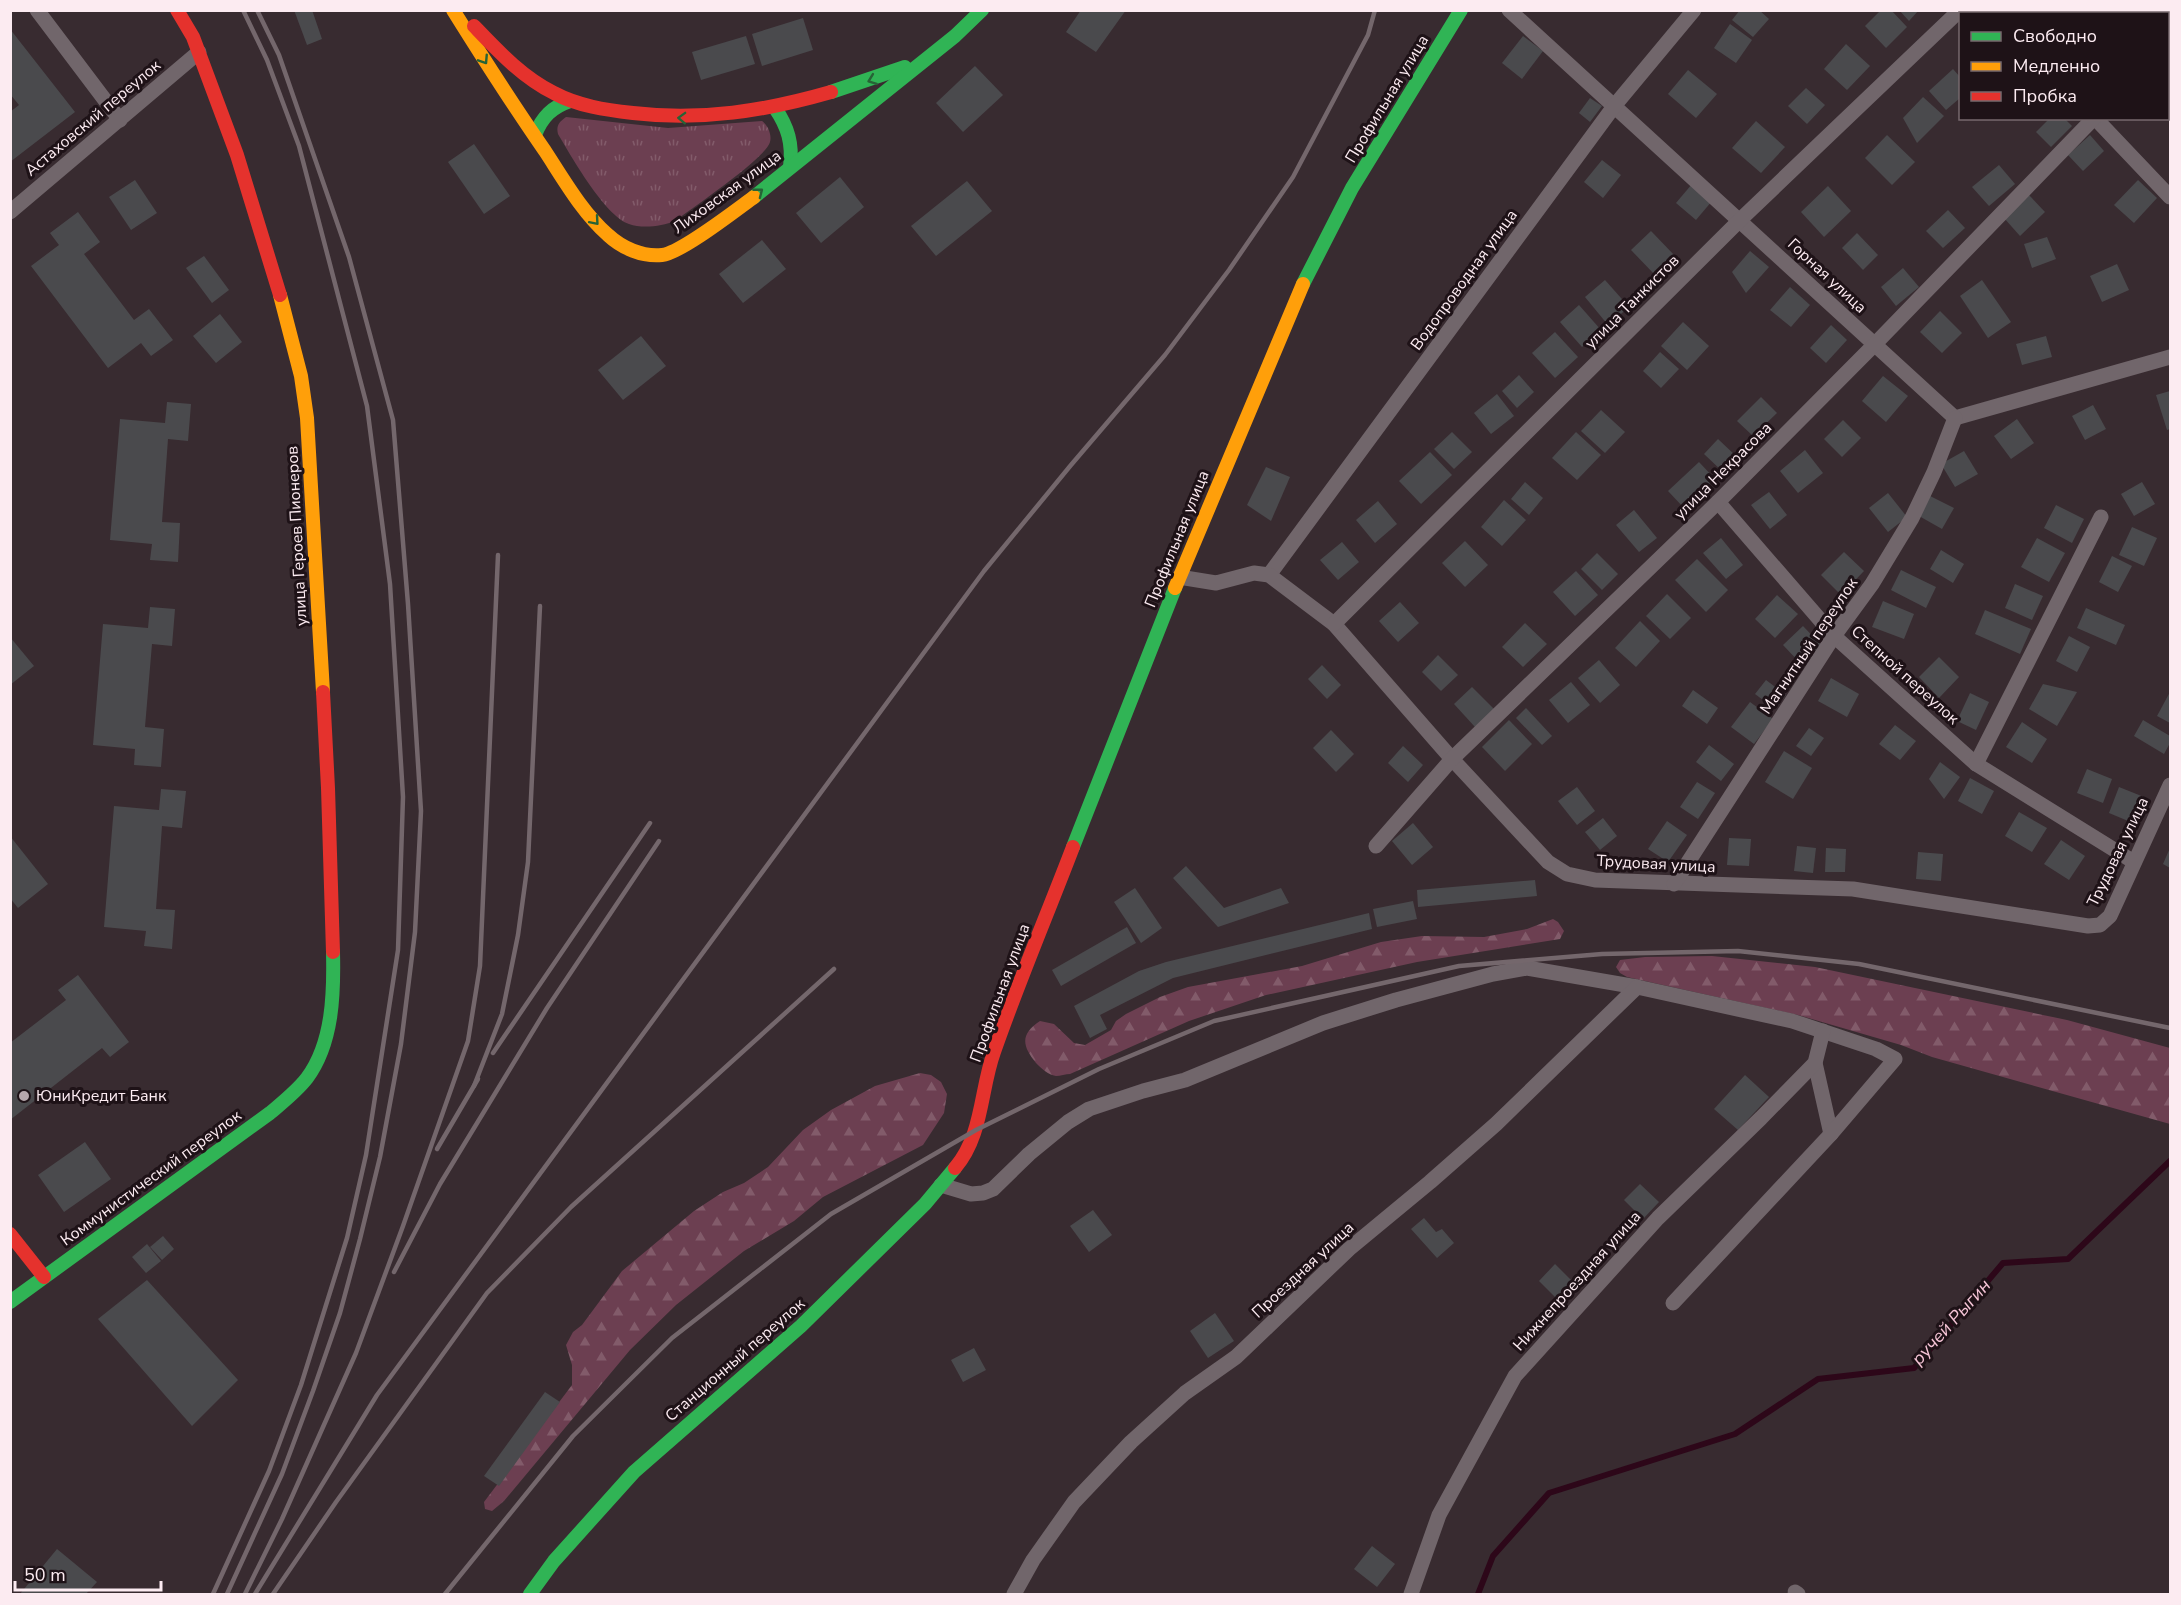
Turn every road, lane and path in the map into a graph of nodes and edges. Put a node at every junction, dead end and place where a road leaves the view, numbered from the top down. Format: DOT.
graph roads {
  1 [pos="37,10"];
  2 [pos="177,10"];
  3 [pos="453,10"];
  4 [pos="459,10"];
  5 [pos="982,10"];
  6 [pos="1461,10"];
  7 [pos="1509,10"];
  8 [pos="1694,10"];
  9 [pos="1960,10"];
  10 [pos="199,52"];
  11 [pos="926,59"];
  12 [pos="570,101"];
  13 [pos="1615,105"];
  14 [pos="775,108"];
  15 [pos="120,120"];
  16 [pos="2093,120"];
  17 [pos="2097,120"];
  18 [pos="535,135"];
  19 [pos="790,167"];
  20 [pos="2170,197"];
  21 [pos="10,212"];
  22 [pos="1740,220"];
  23 [pos="1875,344"];
  24 [pos="2170,357"];
  25 [pos="1955,418"];
  26 [pos="1718,502"];
  27 [pos="2101,517"];
  28 [pos="1269,575"];
  29 [pos="1179,577"];
  30 [pos="1334,624"];
  31 [pos="1834,636"];
  32 [pos="1452,759"];
  33 [pos="1976,764"];
  34 [pos="2170,785"];
  35 [pos="1376,846"];
  36 [pos="2134,862"];
  37 [pos="1674,884"];
  38 [pos="1637,987"];
  39 [pos="1823,1031"];
  40 [pos="1815,1063"];
  41 [pos="308,1077"];
  42 [pos="1831,1134"];
  43 [pos="966,1155"];
  44 [pos="941,1185"];
  45 [pos="10,1234"];
  46 [pos="44,1277"];
  47 [pos="10,1302"];
  48 [pos="1673,1303"];
  49 [pos="537,1591"];
  50 [pos="1014,1594"];
  51 [pos="1411,1594"];
  1 -- 15 [label="street"];
  2 -- 10 [label="main road, улица Героев Пионеров"];
  3 -- 18 [label="main road, Лиховская улица, one-way"];
  4 -- 12 [label="main road"];
  5 -- 11 [label="main road, Лиховская улица"];
  6 -- 29 [label="main road, Профильная улица"];
  7 -- 13 [label="street, Горная улица"];
  8 -- 13 [label="street, Водопроводная улица"];
  9 -- 22 [label="street, улица Танкистов"];
  10 -- 15 [label="street, Астаховский переулок"];
  10 -- 41 [label="main road, улица Героев Пионеров"];
  11 -- 14 [label="main road, one-way"];
  11 -- 19 [label="main road, Лиховская улица"];
  14 -- 12 [label="main road, one-way"];
  12 -- 18 [label="main road"];
  13 -- 22 [label="street, Горная улица"];
  13 -- 28 [label="street, Водопроводная улица"];
  14 -- 19 [label="main road"];
  15 -- 21 [label="street, Астаховский переулок"];
  16 -- 23 [label="street, улица Некрасова"];
  17 -- 20 [label="street"];
  18 -- 19 [label="main road, Лиховская улица, one-way"];
  22 -- 23 [label="street, Горная улица"];
  22 -- 30 [label="street, улица Танкистов"];
  23 -- 25 [label="street, Горная улица"];
  23 -- 26 [label="street, улица Некрасова"];
  24 -- 25 [label="street"];
  25 -- 31 [label="street, Магнитный переулок"];
  26 -- 31 [label="street, Степной переулок"];
  26 -- 32 [label="street, улица Некрасова"];
  27 -- 33 [label="street"];
  28 -- 29 [label="street"];
  28 -- 30 [label="street, Трудовая улица"];
  29 -- 43 [label="main road, Профильная улица"];
  30 -- 32 [label="street, Трудовая улица"];
  31 -- 33 [label="street, Степной переулок"];
  31 -- 37 [label="street, Магнитный переулок"];
  32 -- 35 [label="street, улица Некрасова"];
  32 -- 37 [label="street, Трудовая улица"];
  33 -- 36 [label="street, Степной переулок"];
  34 -- 36 [label="street, Трудовая улица"];
  36 -- 37 [label="street, Трудовая улица"];
  38 -- 39 [label="street"];
  38 -- 44 [label="street"];
  38 -- 50 [label="street, Проездная улица"];
  39 -- 40 [label="street"];
  39 -- 42 [label="street"];
  40 -- 42 [label="street"];
  40 -- 51 [label="street, Нижнепроездная улица"];
  41 -- 46 [label="main road, Коммунистический переулок"];
  42 -- 48 [label="street"];
  43 -- 44 [label="main road, Станционный переулок"];
  44 -- 49 [label="main road, Станционный переулок"];
  45 -- 46 [label="main road"];
  46 -- 47 [label="main road, Коммунистический переулок"];
}
